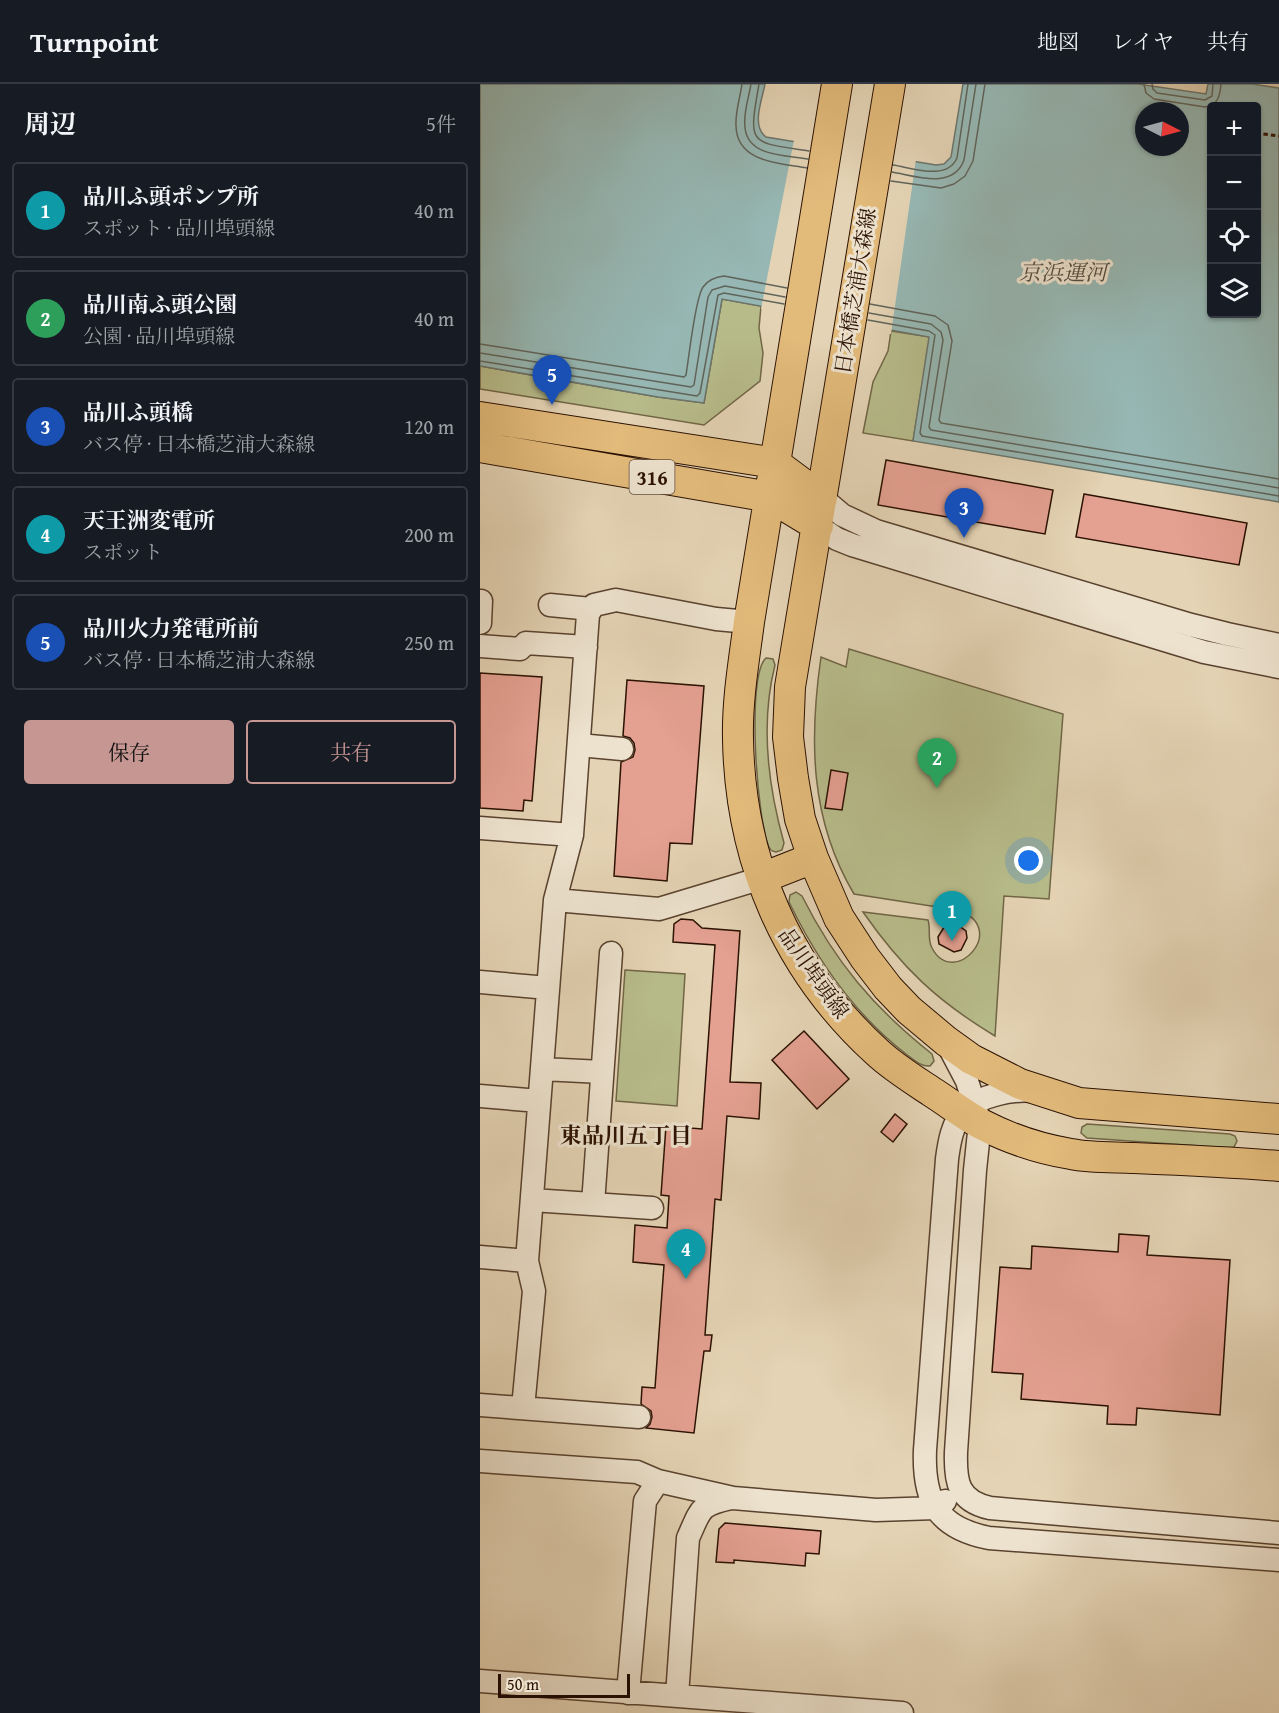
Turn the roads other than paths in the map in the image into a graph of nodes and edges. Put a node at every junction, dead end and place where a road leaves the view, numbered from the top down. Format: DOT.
graph roads {
  1 [pos="837,84"];
  2 [pos="890,84"];
  3 [pos="480,417"];
  4 [pos="480,447"];
  5 [pos="775,464"];
  6 [pos="770,497"];
  7 [pos="820,512"];
  8 [pos="550,605"];
  9 [pos="591,609"];
  10 [pos="749,622"];
  11 [pos="1279,645"];
  12 [pos="480,646"];
  13 [pos="586,647"];
  14 [pos="1279,667"];
  15 [pos="579,745"];
  16 [pos="622,748"];
  17 [pos="480,828"];
  18 [pos="572,835"];
  19 [pos="813,858"];
  20 [pos="762,878"];
  21 [pos="555,900"];
  22 [pos="611,953"];
  23 [pos="480,982"];
  24 [pos="548,988"];
  25 [pos="946,1041"];
  26 [pos="542,1069"];
  27 [pos="602,1072"];
  28 [pos="1048,1093"];
  29 [pos="480,1096"];
  30 [pos="540,1101"];
  31 [pos="973,1113"];
  32 [pos="1265,1118"];
  33 [pos="1248,1164"];
  34 [pos="1279,1166"];
  35 [pos="532,1200"];
  36 [pos="593,1204"];
  37 [pos="652,1208"];
  38 [pos="480,1257"];
  39 [pos="527,1261"];
  40 [pos="480,1405"];
  41 [pos="522,1408"];
  42 [pos="639,1417"];
  43 [pos="480,1461"];
  44 [pos="658,1480"];
  45 [pos="960,1489"];
  46 [pos="733,1498"];
  47 [pos="936,1508"];
  48 [pos="1279,1533"];
  49 [pos="1279,1560"];
  50 [pos="480,1682"];
  51 [pos="628,1693"];
  52 [pos="677,1696"];
  53 [pos="902,1713"];
  1 -- 5 [label="main road"];
  2 -- 7 [label="main road, 日本橋芝浦大森線"];
  3 -- 5 [label="main road, 316"];
  4 -- 6 [label="main road, 316"];
  5 -- 6 [label="main road"];
  5 -- 7 [label="main road, 316"];
  6 -- 7 [label="main road, 316"];
  6 -- 10 [label="main road, 品川埠頭線"];
  7 -- 11 [label="street"];
  7 -- 14 [label="street"];
  7 -- 19 [label="main road"];
  8 -- 9 [label="street"];
  9 -- 10 [label="street"];
  9 -- 13 [label="street"];
  10 -- 20 [label="main road, 品川埠頭線"];
  12 -- 13 [label="street"];
  13 -- 15 [label="street"];
  15 -- 16 [label="street"];
  15 -- 18 [label="street"];
  17 -- 18 [label="street"];
  18 -- 21 [label="street"];
  19 -- 20 [label="main road"];
  19 -- 25 [label="main road"];
  20 -- 21 [label="street"];
  20 -- 31 [label="main road, 品川埠頭線"];
  21 -- 24 [label="street"];
  22 -- 27 [label="street"];
  23 -- 24 [label="street"];
  24 -- 26 [label="street"];
  25 -- 28 [label="main road"];
  25 -- 31 [label="street"];
  26 -- 27 [label="street"];
  26 -- 30 [label="street"];
  27 -- 36 [label="street"];
  28 -- 31 [label="street"];
  28 -- 32 [label="main road"];
  29 -- 30 [label="street"];
  30 -- 35 [label="street"];
  31 -- 33 [label="main road, 品川埠頭線"];
  31 -- 45 [label="street"];
  31 -- 47 [label="street"];
  32 -- 33 [label="main road"];
  33 -- 34 [label="main road, 品川埠頭線"];
  35 -- 36 [label="street"];
  35 -- 39 [label="street"];
  36 -- 37 [label="street"];
  38 -- 39 [label="street"];
  39 -- 41 [label="street"];
  40 -- 41 [label="street"];
  41 -- 42 [label="street"];
  43 -- 44 [label="street"];
  44 -- 46 [label="street"];
  44 -- 51 [label="street"];
  45 -- 47 [label="street"];
  45 -- 48 [label="street"];
  46 -- 47 [label="street"];
  46 -- 52 [label="street"];
  47 -- 49 [label="street"];
  50 -- 51 [label="street"];
  51 -- 52 [label="street"];
  52 -- 53 [label="street"];
}
